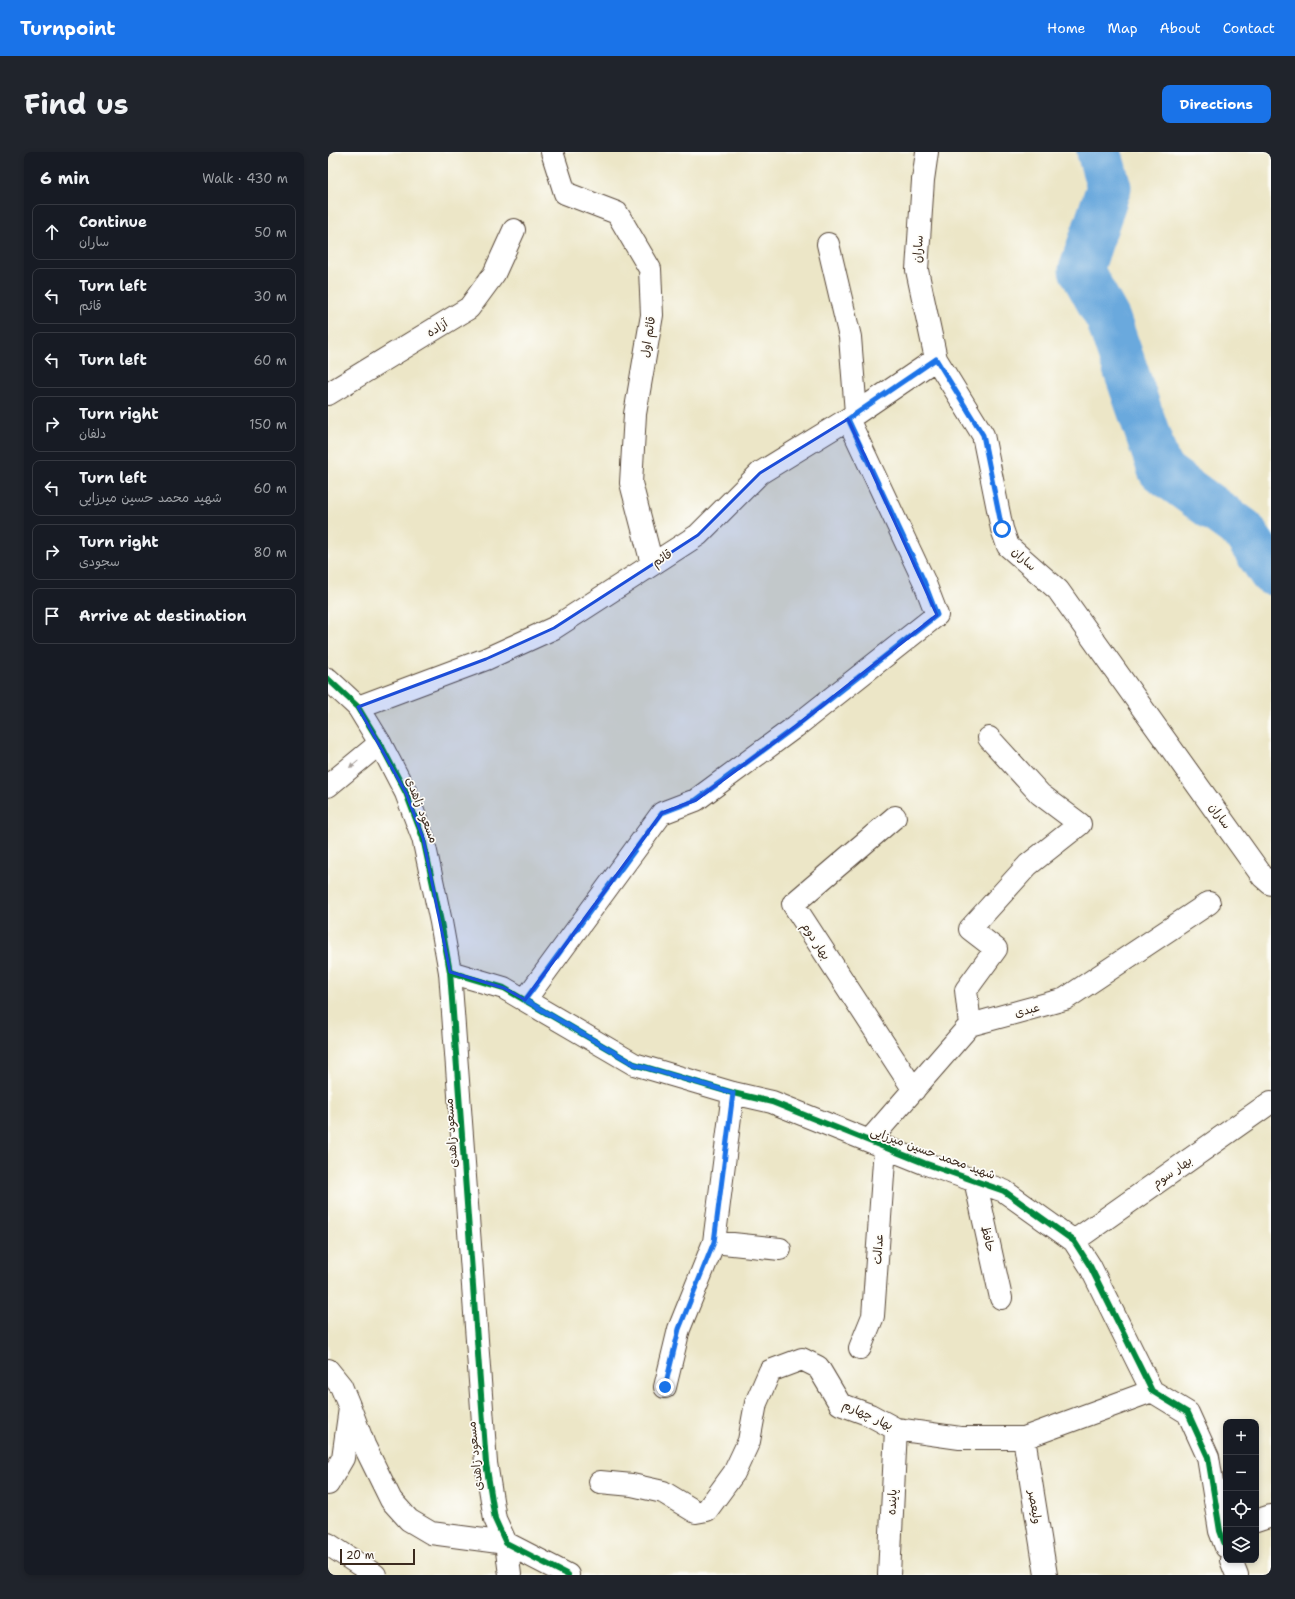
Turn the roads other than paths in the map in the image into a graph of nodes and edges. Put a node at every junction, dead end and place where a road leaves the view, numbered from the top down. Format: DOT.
graph roads {
  1 [pos="552,152"];
  2 [pos="927,152"];
  3 [pos="514,230"];
  4 [pos="828,244"];
  5 [pos="936,359"];
  6 [pos="329,390"];
  7 [pos="852,416"];
  8 [pos="652,564"];
  9 [pos="328,679"];
  10 [pos="358,707"];
  11 [pos="989,738"];
  12 [pos="380,743"];
  13 [pos="328,786"];
  14 [pos="895,817"];
  15 [pos="1271,884"];
  16 [pos="1209,902"];
  17 [pos="450,972"];
  18 [pos="525,1000"];
  19 [pos="970,1025"];
  20 [pos="914,1090"];
  21 [pos="733,1093"];
  22 [pos="1271,1102"];
  23 [pos="877,1144"];
  24 [pos="975,1180"];
  25 [pos="1074,1241"];
  26 [pos="714,1242"];
  27 [pos="780,1249"];
  28 [pos="1001,1298"];
  29 [pos="860,1348"];
  30 [pos="328,1370"];
  31 [pos="665,1387"];
  32 [pos="1152,1391"];
  33 [pos="350,1408"];
  34 [pos="896,1429"];
  35 [pos="1024,1438"];
  36 [pos="600,1482"];
  37 [pos="328,1484"];
  38 [pos="1271,1516"];
  39 [pos="1259,1520"];
  40 [pos="1223,1531"];
  41 [pos="506,1543"];
  42 [pos="328,1544"];
  43 [pos="1232,1563"];
  44 [pos="375,1575"];
  45 [pos="510,1575"];
  46 [pos="568,1575"];
  47 [pos="889,1575"];
  48 [pos="1046,1575"];
  49 [pos="1237,1575"];
  1 -- 8 [label="street, قائم اول"];
  2 -- 5 [label="street, ساران"];
  3 -- 6 [label="street, آزاده"];
  4 -- 7 [label="street"];
  5 -- 7 [label="street, قائم"];
  5 -- 15 [label="street, ساران"];
  7 -- 8 [label="street, قائم"];
  7 -- 18 [label="street"];
  8 -- 10 [label="street, قائم"];
  9 -- 10 [label="street, مسعود زاهدی"];
  10 -- 12 [label="street, مسعود زاهدی"];
  11 -- 19 [label="street"];
  12 -- 13 [label="street, one-way"];
  12 -- 17 [label="street, مسعود زاهدی"];
  14 -- 20 [label="street, بهار دوم"];
  16 -- 19 [label="street, عبدی"];
  17 -- 18 [label="street, شهید محمد حسین میرزایی"];
  17 -- 41 [label="street, مسعود زاهدی"];
  18 -- 21 [label="street, شهید محمد حسین میرزایی"];
  19 -- 20 [label="street"];
  20 -- 23 [label="street"];
  21 -- 23 [label="street, شهید محمد حسین میرزایی"];
  21 -- 26 [label="street"];
  22 -- 25 [label="street, بهار سوم"];
  23 -- 24 [label="street, شهید محمد حسین میرزایی"];
  23 -- 29 [label="street, عدالت"];
  24 -- 25 [label="street, شهید محمد حسین میرزایی"];
  24 -- 28 [label="street, حافظ"];
  25 -- 32 [label="street, شهید محمد حسین میرزایی"];
  26 -- 27 [label="street"];
  26 -- 31 [label="street"];
  30 -- 33 [label="street"];
  32 -- 35 [label="street, بهار چهارم"];
  32 -- 40 [label="street"];
  33 -- 37 [label="street"];
  33 -- 41 [label="street"];
  34 -- 35 [label="street, بهار چهارم"];
  34 -- 36 [label="street, بهار چهارم"];
  34 -- 47 [label="street, پاینده"];
  35 -- 48 [label="street, ولیعصر"];
  38 -- 39 [label="street"];
  41 -- 45 [label="street, مسعود زاهدی"];
  41 -- 46 [label="street"];
  42 -- 44 [label="street"];
  43 -- 49 [label="street"];
}
